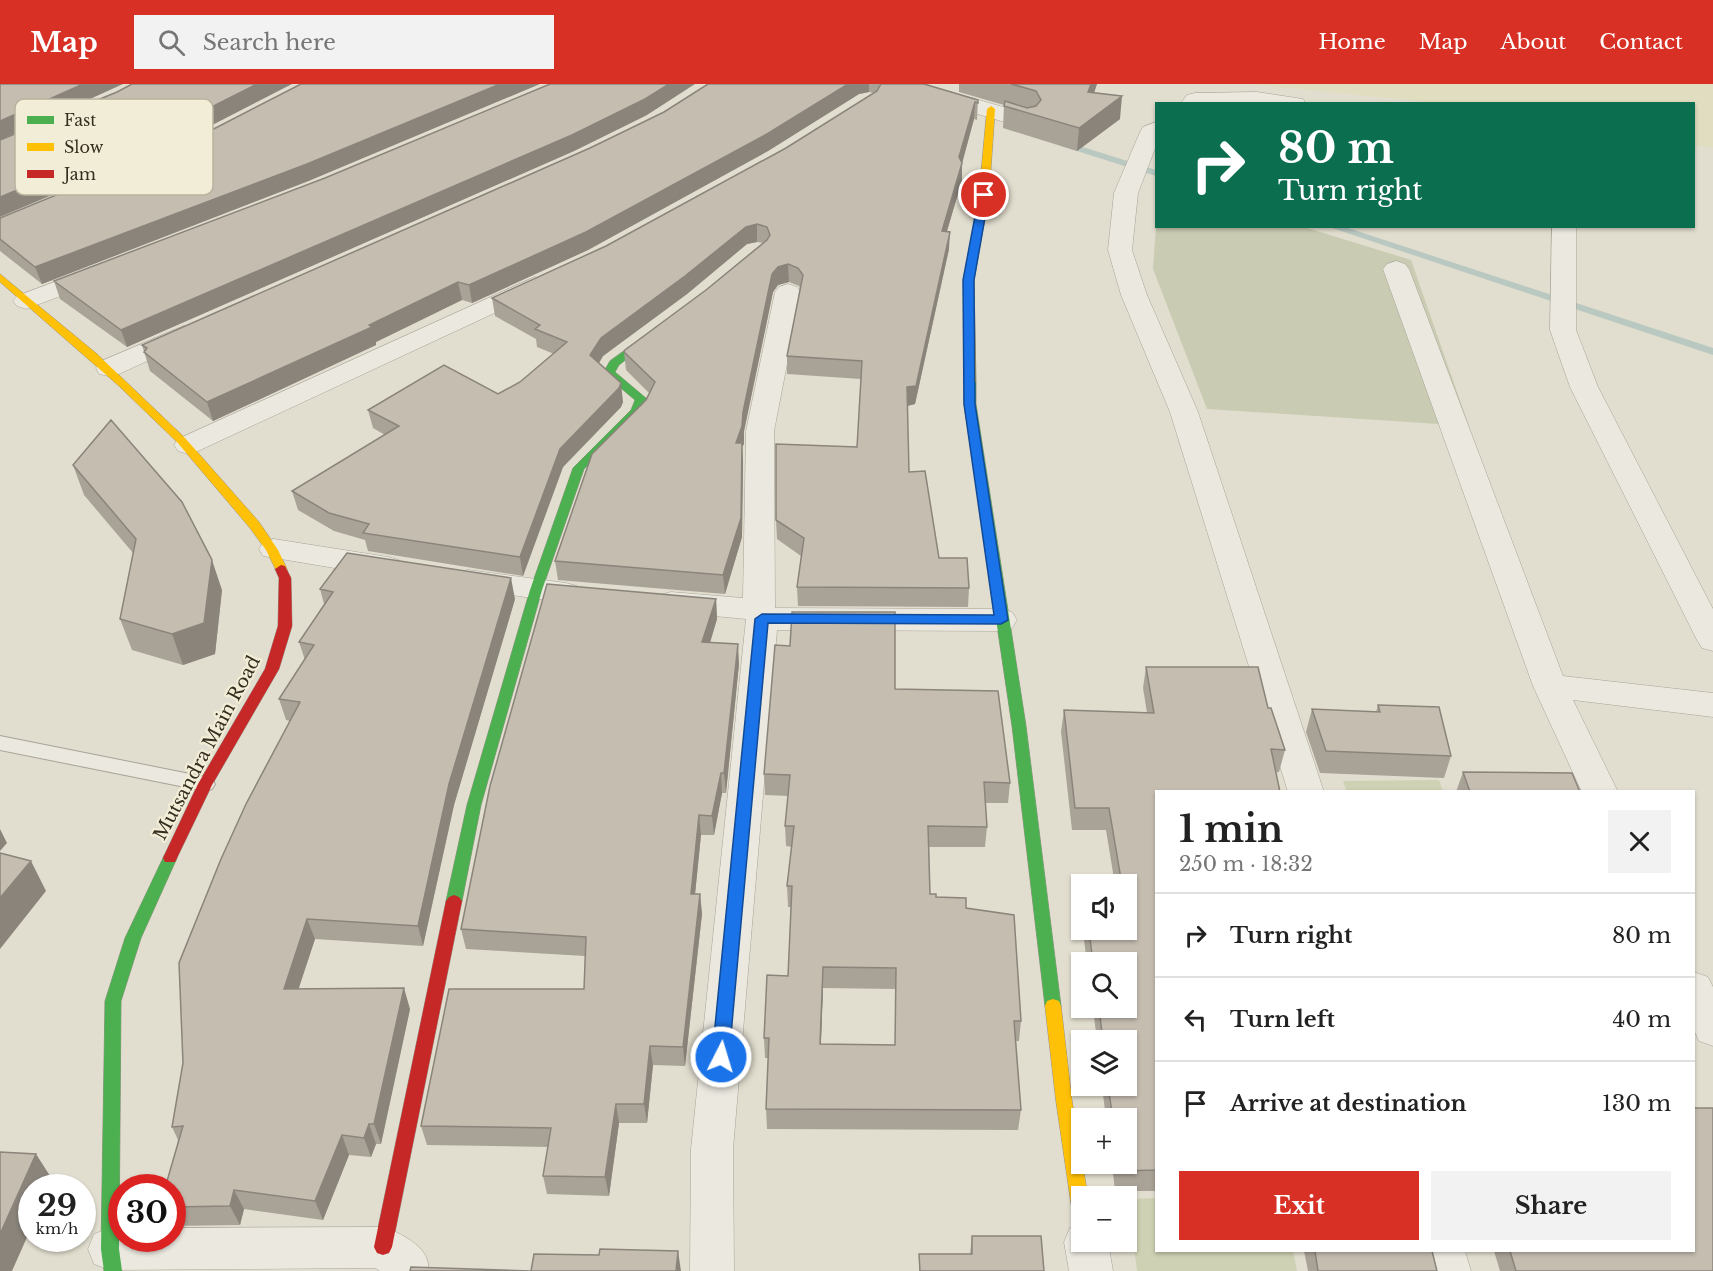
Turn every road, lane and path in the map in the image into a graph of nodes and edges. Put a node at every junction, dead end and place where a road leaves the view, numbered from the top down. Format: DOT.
graph roads {
  1 [pos="901,84"];
  2 [pos="1193,102"];
  3 [pos="1280,102"];
  4 [pos="991,109"];
  5 [pos="1026,121"];
  6 [pos="1155,130"];
  7 [pos="1150,156"];
  8 [pos="1564,228"];
  9 [pos="113,267"];
  10 [pos="1396,269"];
  11 [pos="0,277"];
  12 [pos="555,277"];
  13 [pos="788,292"];
  14 [pos="26,301"];
  15 [pos="669,322"];
  16 [pos="204,325"];
  17 [pos="109,368"];
  18 [pos="188,445"];
  19 [pos="274,549"];
  20 [pos="411,570"];
  21 [pos="445,576"];
  22 [pos="536,590"];
  23 [pos="591,595"];
  24 [pos="646,600"];
  25 [pos="760,614"];
  26 [pos="1001,620"];
  27 [pos="1713,640"];
  28 [pos="1550,686"];
  29 [pos="1713,705"];
  30 [pos="0,743"];
  31 [pos="205,784"];
  32 [pos="1305,790"];
  33 [pos="1599,790"];
  34 [pos="1695,990"];
  35 [pos="1713,1029"];
  36 [pos="1077,1186"];
  37 [pos="1088,1252"];
  38 [pos="1443,1252"];
  39 [pos="394,1259"];
  40 [pos="112,1260"];
  41 [pos="712,1271"];
  42 [pos="1091,1271"];
  43 [pos="1449,1271"];
  1 -- 4 [label="street"];
  2 -- 3 [label="street"];
  4 -- 5 [label="street"];
  4 -- 26 [label="street"];
  6 -- 7 [label="street"];
  7 -- 32 [label="street"];
  8 -- 27 [label="street"];
  9 -- 14 [label="street"];
  10 -- 28 [label="street"];
  11 -- 14 [label="street, Mutsandra Main Road"];
  12 -- 18 [label="street"];
  13 -- 25 [label="street"];
  14 -- 17 [label="street, Mutsandra Main Road"];
  15 -- 22 [label="street"];
  16 -- 17 [label="street"];
  17 -- 18 [label="street, Mutsandra Main Road"];
  18 -- 19 [label="street, Mutsandra Main Road"];
  19 -- 20 [label="street"];
  19 -- 31 [label="street, Mutsandra Main Road"];
  21 -- 22 [label="street"];
  22 -- 23 [label="street"];
  22 -- 39 [label="street"];
  24 -- 25 [label="street"];
  25 -- 26 [label="street"];
  25 -- 41 [label="street"];
  26 -- 36 [label="street"];
  28 -- 29 [label="street"];
  28 -- 33 [label="street"];
  30 -- 31 [label="lane"];
  31 -- 40 [label="street, Mutsandra Main Road"];
  34 -- 35 [label="street"];
  37 -- 42 [label="street"];
  38 -- 43 [label="street"];
  39 -- 40 [label="street"];
}
